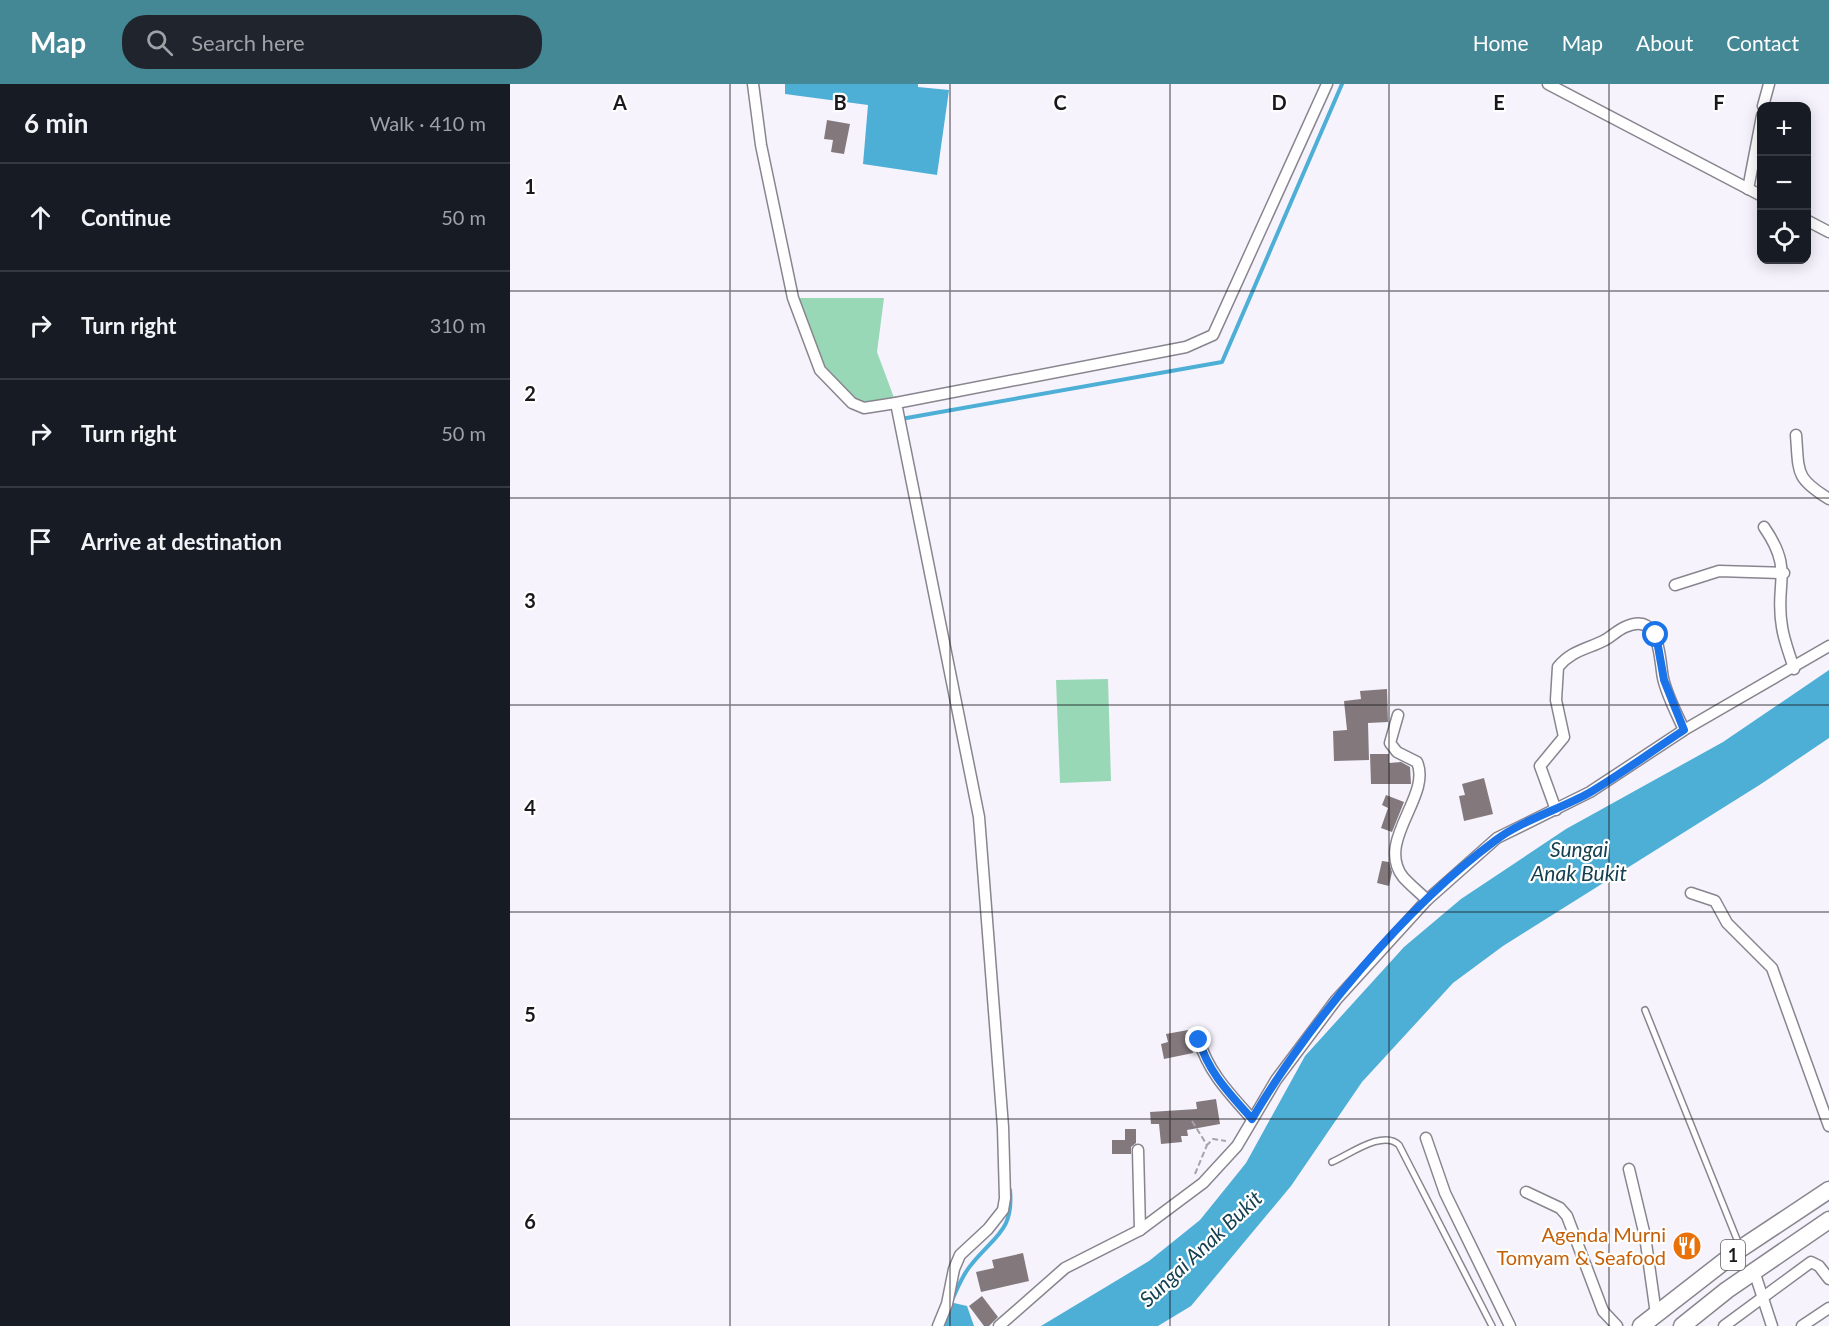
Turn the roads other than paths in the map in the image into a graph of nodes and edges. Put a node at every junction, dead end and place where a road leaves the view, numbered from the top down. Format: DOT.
graph roads {
  1 [pos="753,84"];
  2 [pos="1327,84"];
  3 [pos="1548,84"];
  4 [pos="1769,84"];
  5 [pos="1764,102"];
  6 [pos="1757,138"];
  7 [pos="1748,189"];
  8 [pos="1757,194"];
  9 [pos="1811,223"];
  10 [pos="1829,232"];
  11 [pos="896,403"];
  12 [pos="1796,435"];
  13 [pos="1829,499"];
  14 [pos="1764,527"];
  15 [pos="1784,573"];
  16 [pos="1675,585"];
  17 [pos="1829,646"];
  18 [pos="1794,669"];
  19 [pos="1398,715"];
  20 [pos="1684,730"];
  21 [pos="1556,810"];
  22 [pos="1691,893"];
  23 [pos="1427,900"];
  24 [pos="1645,1010"];
  25 [pos="1199,1040"];
  26 [pos="1252,1119"];
  27 [pos="1829,1126"];
  28 [pos="1425,1138"];
  29 [pos="1138,1150"];
  30 [pos="1332,1162"];
  31 [pos="1629,1169"];
  32 [pos="1829,1190"];
  33 [pos="1526,1192"];
  34 [pos="1829,1220"];
  35 [pos="1140,1230"];
  36 [pos="1740,1249"];
  37 [pos="1754,1270"];
  38 [pos="1829,1279"];
  39 [pos="1762,1296"];
  40 [pos="1829,1308"];
  41 [pos="1656,1314"];
  42 [pos="938,1326"];
  43 [pos="999,1326"];
  44 [pos="1492,1326"];
  45 [pos="1510,1326"];
  46 [pos="1617,1326"];
  47 [pos="1641,1326"];
  48 [pos="1684,1326"];
  49 [pos="1724,1326"];
  50 [pos="1772,1326"];
  51 [pos="1802,1326"];
  1 -- 11 [label="street"];
  2 -- 11 [label="street"];
  3 -- 7 [label="street"];
  4 -- 5 [label="street"];
  6 -- 7 [label="street"];
  7 -- 8 [label="street"];
  9 -- 10 [label="street"];
  11 -- 42 [label="street"];
  12 -- 13 [label="street"];
  14 -- 15 [label="street"];
  15 -- 16 [label="street"];
  15 -- 18 [label="street"];
  17 -- 18 [label="street"];
  18 -- 20 [label="street"];
  19 -- 23 [label="street"];
  20 -- 21 [label="street"];
  20 -- 21 [label="street"];
  21 -- 23 [label="street"];
  22 -- 27 [label="street"];
  23 -- 26 [label="street"];
  24 -- 36 [label="lane"];
  25 -- 26 [label="street"];
  26 -- 35 [label="street"];
  28 -- 45 [label="street"];
  29 -- 35 [label="street"];
  30 -- 44 [label="lane"];
  31 -- 41 [label="street"];
  32 -- 36 [label="highway, 1"];
  33 -- 46 [label="street"];
  34 -- 37 [label="highway, 1"];
  35 -- 43 [label="street"];
  36 -- 41 [label="highway, 1"];
  37 -- 39 [label="street"];
  37 -- 48 [label="highway, 1"];
  38 -- 39 [label="street"];
  39 -- 49 [label="street"];
  39 -- 50 [label="street"];
  40 -- 51 [label="street"];
  41 -- 47 [label="highway, 1"];
}
